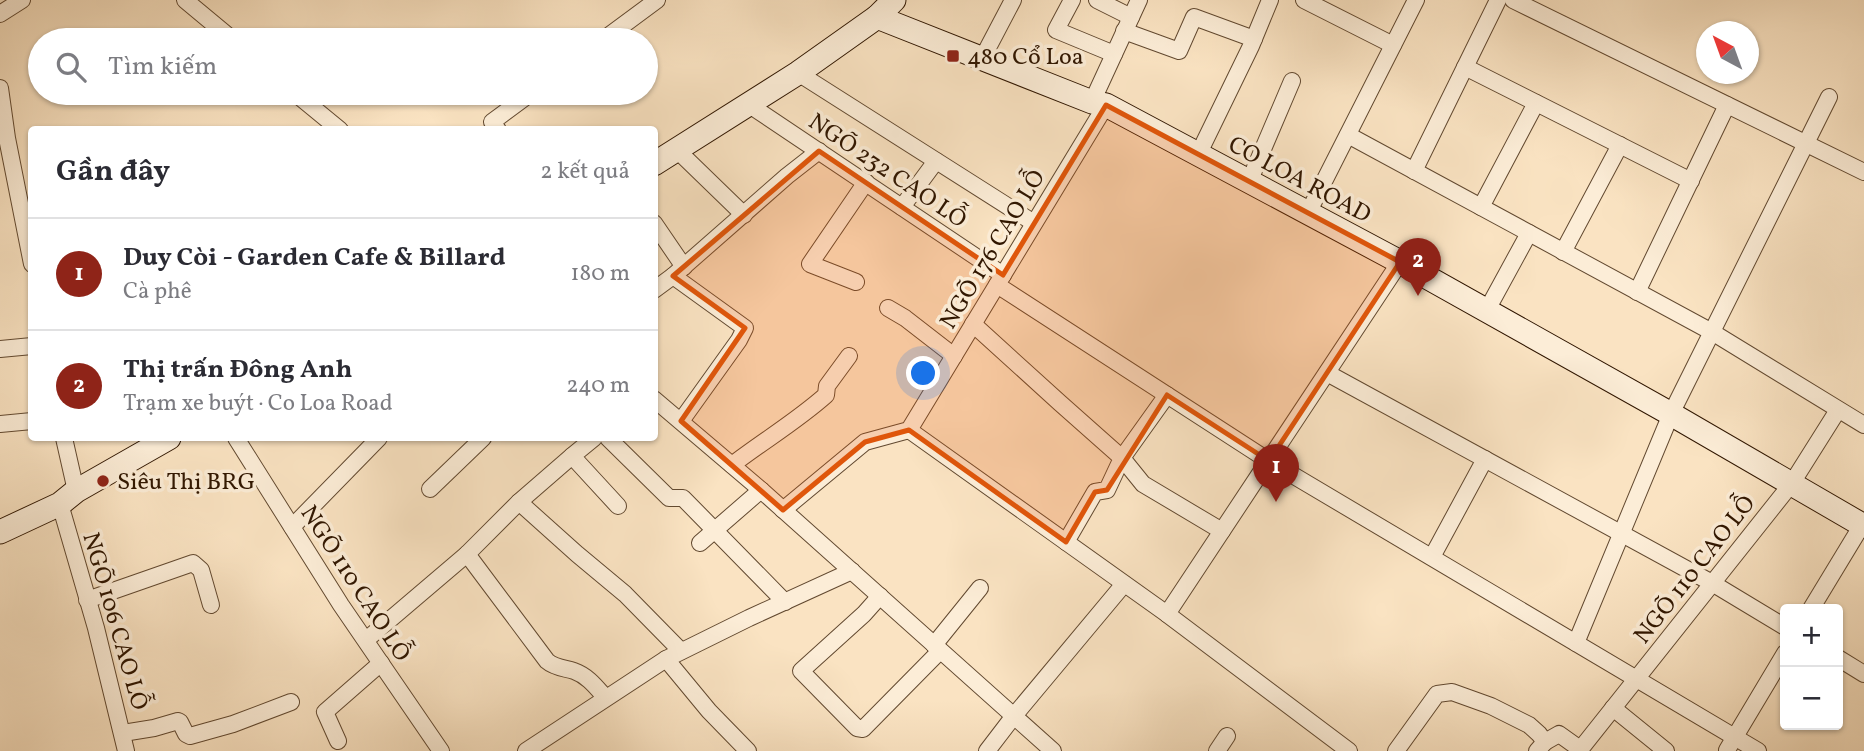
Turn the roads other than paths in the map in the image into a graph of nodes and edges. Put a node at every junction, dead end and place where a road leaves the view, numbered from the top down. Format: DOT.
graph roads {
  1 [pos="22,0"];
  2 [pos="185,0"];
  3 [pos="657,0"];
  4 [pos="894,0"];
  5 [pos="1013,0"];
  6 [pos="1072,0"];
  7 [pos="1097,0"];
  8 [pos="1139,0"];
  9 [pos="1270,0"];
  10 [pos="1304,0"];
  11 [pos="1416,0"];
  12 [pos="1498,0"];
  13 [pos="1513,0"];
  14 [pos="0,14"];
  15 [pos="877,17"];
  16 [pos="1128,24"];
  17 [pos="219,28"];
  18 [pos="619,28"];
  19 [pos="1254,39"];
  20 [pos="1393,45"];
  21 [pos="1114,54"];
  22 [pos="982,59"];
  23 [pos="1465,67"];
  24 [pos="798,73"];
  25 [pos="1292,81"];
  26 [pos="0,88"];
  27 [pos="1829,97"];
  28 [pos="1536,103"];
  29 [pos="748,104"];
  30 [pos="1099,104"];
  31 [pos="310,105"];
  32 [pos="518,105"];
  33 [pos="1727,105"];
  34 [pos="335,126"];
  35 [pos="495,126"];
  36 [pos="1348,135"];
  37 [pos="1806,143"];
  38 [pos="1620,145"];
  39 [pos="677,150"];
  40 [pos="819,151"];
  41 [pos="1198,155"];
  42 [pos="936,161"];
  43 [pos="658,162"];
  44 [pos="1414,171"];
  45 [pos="1864,172"];
  46 [pos="1690,181"];
  47 [pos="866,182"];
  48 [pos="1249,182"];
  49 [pos="902,207"];
  50 [pos="1481,207"];
  51 [pos="1308,213"];
  52 [pos="744,215"];
  53 [pos="1034,223"];
  54 [pos="658,231"];
  55 [pos="1529,233"];
  56 [pos="28,244"];
  57 [pos="1563,252"];
  58 [pos="1400,262"];
  59 [pos="679,271"];
  60 [pos="1000,280"];
  61 [pos="856,282"];
  62 [pos="658,287"];
  63 [pos="1637,292"];
  64 [pos="888,308"];
  65 [pos="1487,310"];
  66 [pos="974,324"];
  67 [pos="1712,332"];
  68 [pos="28,346"];
  69 [pos="0,349"];
  70 [pos="849,356"];
  71 [pos="954,356"];
  72 [pos="1327,373"];
  73 [pos="1167,395"];
  74 [pos="658,402"];
  75 [pos="1838,410"];
  76 [pos="1671,414"];
  77 [pos="28,421"];
  78 [pos="681,421"];
  79 [pos="0,424"];
  80 [pos="1864,425"];
  81 [pos="909,430"];
  82 [pos="64,441"];
  83 [pos="164,441"];
  84 [pos="238,441"];
  85 [pos="376,441"];
  86 [pos="480,441"];
  87 [pos="590,441"];
  88 [pos="611,441"];
  89 [pos="572,456"];
  90 [pos="1122,458"];
  91 [pos="1485,459"];
  92 [pos="1269,461"];
  93 [pos="732,465"];
  94 [pos="1792,483"];
  95 [pos="430,489"];
  96 [pos="761,490"];
  97 [pos="68,498"];
  98 [pos="519,502"];
  99 [pos="618,506"];
  100 [pos="783,510"];
  101 [pos="1863,525"];
  102 [pos="292,527"];
  103 [pos="715,531"];
  104 [pos="1222,531"];
  105 [pos="0,532"];
  106 [pos="1622,534"];
  107 [pos="1066,542"];
  108 [pos="700,543"];
  109 [pos="467,554"];
  110 [pos="1432,557"];
  111 [pos="852,571"];
  112 [pos="1712,583"];
  113 [pos="1124,584"];
  114 [pos="980,588"];
  115 [pos="880,596"];
  116 [pos="87,600"];
  117 [pos="785,602"];
  118 [pos="1814,604"];
  119 [pos="211,605"];
  120 [pos="1167,614"];
  121 [pos="1780,624"];
  122 [pos="366,640"];
  123 [pos="1576,643"];
  124 [pos="937,648"];
  125 [pos="681,651"];
  126 [pos="666,659"];
  127 [pos="1780,661"];
  128 [pos="1843,661"];
  129 [pos="381,663"];
  130 [pos="1864,674"];
  131 [pos="1636,679"];
  132 [pos="605,698"];
  133 [pos="291,702"];
  134 [pos="1613,708"];
  135 [pos="1013,717"];
  136 [pos="123,733"];
  137 [pos="1227,736"];
  138 [pos="338,741"];
  139 [pos="1541,746"];
  140 [pos="1728,747"];
  141 [pos="1579,750"];
  142 [pos="127,751"];
  143 [pos="441,751"];
  144 [pos="526,751"];
  145 [pos="748,751"];
  146 [pos="986,751"];
  147 [pos="1053,751"];
  148 [pos="1217,751"];
  149 [pos="1349,751"];
  150 [pos="1396,751"];
  151 [pos="1666,751"];
  152 [pos="1758,751"];
  1 -- 14 [label="street"];
  2 -- 17 [label="street"];
  3 -- 18 [label="street"];
  4 -- 15 [label="street"];
  5 -- 22 [label="street"];
  6 -- 21 [label="street"];
  7 -- 16 [label="street"];
  8 -- 16 [label="street, NGÕ 176 CAO LỖ"];
  9 -- 19 [label="street"];
  10 -- 20 [label="street"];
  11 -- 20 [label="street"];
  12 -- 23 [label="street"];
  13 -- 33 [label="street"];
  15 -- 22 [label="street, CO LOA ROAD"];
  15 -- 24 [label="street"];
  16 -- 19 [label="street"];
  16 -- 21 [label="street, NGÕ 176 CAO LỖ"];
  19 -- 41 [label="street"];
  20 -- 36 [label="street"];
  21 -- 30 [label="street, NGÕ 176 CAO LỖ"];
  22 -- 30 [label="street, CO LOA ROAD"];
  23 -- 28 [label="street"];
  23 -- 44 [label="street"];
  24 -- 29 [label="street"];
  24 -- 42 [label="street"];
  25 -- 48 [label="street"];
  26 -- 56 [label="street"];
  27 -- 37 [label="street"];
  28 -- 38 [label="street"];
  28 -- 50 [label="street"];
  29 -- 39 [label="street"];
  29 -- 40 [label="street, NGÕ 232 CAO LỖ"];
  30 -- 41 [label="street, CO LOA ROAD"];
  30 -- 53 [label="street, NGÕ 176 CAO LỖ"];
  31 -- 34 [label="street"];
  32 -- 35 [label="street"];
  33 -- 37 [label="street"];
  33 -- 46 [label="street"];
  36 -- 44 [label="street"];
  36 -- 51 [label="street"];
  37 -- 45 [label="street"];
  37 -- 67 [label="street"];
  38 -- 46 [label="street"];
  38 -- 57 [label="street"];
  39 -- 43 [label="street"];
  39 -- 52 [label="street"];
  40 -- 47 [label="street, NGÕ 232 CAO LỖ"];
  40 -- 52 [label="street"];
  41 -- 48 [label="street, CO LOA ROAD"];
  42 -- 49 [label="street"];
  42 -- 53 [label="street"];
  44 -- 50 [label="street"];
  46 -- 63 [label="street"];
  47 -- 49 [label="street, NGÕ 232 CAO LỖ"];
  47 -- 61 [label="street"];
  48 -- 51 [label="street, CO LOA ROAD"];
  49 -- 60 [label="street, NGÕ 232 CAO LỖ"];
  50 -- 55 [label="street"];
  51 -- 58 [label="street, CO LOA ROAD"];
  52 -- 59 [label="street"];
  53 -- 60 [label="street, NGÕ 176 CAO LỖ"];
  54 -- 59 [label="street"];
  55 -- 57 [label="street"];
  55 -- 65 [label="street"];
  57 -- 63 [label="street"];
  58 -- 65 [label="street, CO LOA ROAD"];
  58 -- 72 [label="street"];
  59 -- 62 [label="street"];
  59 -- 78 [label="street"];
  60 -- 66 [label="street, NGÕ 176 CAO LỖ"];
  60 -- 73 [label="street, NGÕ 232 CAO LỖ"];
  63 -- 67 [label="street"];
  64 -- 71 [label="street"];
  65 -- 76 [label="street, CO LOA ROAD"];
  66 -- 71 [label="street, NGÕ 176 CAO LỖ"];
  66 -- 90 [label="street"];
  67 -- 75 [label="street"];
  67 -- 76 [label="street"];
  68 -- 69 [label="street"];
  70 -- 93 [label="street"];
  71 -- 81 [label="street, NGÕ 176 CAO LỖ"];
  72 -- 91 [label="street"];
  72 -- 92 [label="street"];
  73 -- 90 [label="street"];
  73 -- 92 [label="street, NGÕ 232 CAO LỖ"];
  74 -- 78 [label="street"];
  75 -- 80 [label="street"];
  75 -- 94 [label="street, NGÕ 110 CAO LỖ"];
  76 -- 94 [label="street, CO LOA ROAD"];
  76 -- 106 [label="street"];
  77 -- 79 [label="street"];
  78 -- 93 [label="street"];
  81 -- 100 [label="street"];
  81 -- 107 [label="street"];
  82 -- 97 [label="street, NGÕ 106 CAO LỖ"];
  83 -- 97 [label="street"];
  84 -- 102 [label="street, NGÕ 110 CAO LỖ"];
  85 -- 102 [label="street"];
  86 -- 95 [label="street"];
  87 -- 89 [label="street"];
  88 -- 103 [label="street"];
  89 -- 98 [label="street"];
  89 -- 99 [label="street"];
  90 -- 104 [label="street"];
  90 -- 107 [label="street"];
  91 -- 106 [label="street"];
  91 -- 110 [label="street"];
  92 -- 104 [label="street"];
  92 -- 110 [label="street, NGÕ 232 CAO LỖ"];
  93 -- 96 [label="street"];
  94 -- 101 [label="street, CO LOA ROAD"];
  94 -- 112 [label="street, NGÕ 110 CAO LỖ"];
  96 -- 100 [label="street"];
  96 -- 103 [label="street"];
  97 -- 105 [label="street"];
  97 -- 116 [label="street, NGÕ 106 CAO LỖ"];
  98 -- 109 [label="street"];
  98 -- 125 [label="street"];
  100 -- 111 [label="street"];
  101 -- 118 [label="street"];
  102 -- 122 [label="street, NGÕ 110 CAO LỖ"];
  103 -- 108 [label="street"];
  103 -- 117 [label="street"];
  104 -- 120 [label="street"];
  106 -- 112 [label="street"];
  106 -- 123 [label="street"];
  107 -- 113 [label="street"];
  109 -- 122 [label="street"];
  109 -- 132 [label="street"];
  110 -- 123 [label="street, NGÕ 232 CAO LỖ"];
  111 -- 115 [label="street"];
  111 -- 117 [label="street"];
  112 -- 121 [label="street"];
  112 -- 131 [label="street, NGÕ 110 CAO LỖ"];
  113 -- 120 [label="street"];
  113 -- 135 [label="street"];
  114 -- 124 [label="street"];
  115 -- 124 [label="street"];
  115 -- 124 [label="street"];
  116 -- 119 [label="street"];
  116 -- 136 [label="street, NGÕ 106 CAO LỖ"];
  117 -- 125 [label="street"];
  120 -- 149 [label="street"];
  122 -- 129 [label="street, NGÕ 110 CAO LỖ"];
  123 -- 131 [label="street, NGÕ 232 CAO LỖ"];
  124 -- 135 [label="street"];
  125 -- 126 [label="street"];
  126 -- 132 [label="street"];
  126 -- 145 [label="street"];
  127 -- 140 [label="street"];
  128 -- 130 [label="street"];
  129 -- 138 [label="street"];
  129 -- 143 [label="street, NGÕ 110 CAO LỖ"];
  131 -- 134 [label="street, NGÕ 110 CAO LỖ"];
  131 -- 140 [label="street, NGÕ 232 CAO LỖ"];
  132 -- 144 [label="street"];
  133 -- 136 [label="street"];
  134 -- 141 [label="street, NGÕ 110 CAO LỖ"];
  134 -- 151 [label="street"];
  135 -- 146 [label="street"];
  135 -- 147 [label="street"];
  136 -- 142 [label="street, NGÕ 106 CAO LỖ"];
  137 -- 148 [label="street"];
  139 -- 141 [label="street"];
  139 -- 150 [label="street"];
  140 -- 152 [label="street, NGÕ 232 CAO LỖ"];
}
